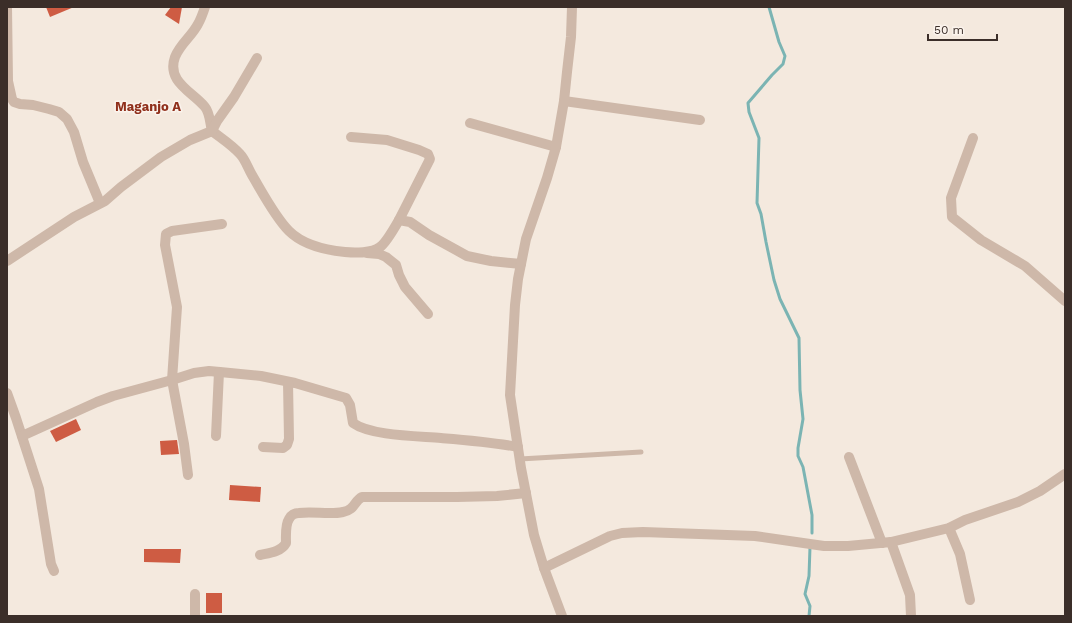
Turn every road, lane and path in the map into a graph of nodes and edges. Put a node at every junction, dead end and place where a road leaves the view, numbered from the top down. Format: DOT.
graph roads {
  1 [pos="7,7"];
  2 [pos="205,7"];
  3 [pos="572,7"];
  4 [pos="257,58"];
  5 [pos="564,101"];
  6 [pos="700,120"];
  7 [pos="470,123"];
  8 [pos="212,131"];
  9 [pos="351,138"];
  10 [pos="973,138"];
  11 [pos="556,147"];
  12 [pos="100,203"];
  13 [pos="400,220"];
  14 [pos="222,224"];
  15 [pos="363,252"];
  16 [pos="7,261"];
  17 [pos="521,264"];
  18 [pos="1065,301"];
  19 [pos="428,314"];
  20 [pos="219,372"];
  21 [pos="172,380"];
  22 [pos="288,382"];
  23 [pos="7,393"];
  24 [pos="22,436"];
  25 [pos="216,436"];
  26 [pos="263,447"];
  27 [pos="518,447"];
  28 [pos="641,452"];
  29 [pos="848,457"];
  30 [pos="520,460"];
  31 [pos="1065,474"];
  32 [pos="188,475"];
  33 [pos="526,493"];
  34 [pos="949,528"];
  35 [pos="886,542"];
  36 [pos="260,555"];
  37 [pos="544,568"];
  38 [pos="54,571"];
  39 [pos="195,594"];
  40 [pos="970,600"];
  41 [pos="195,616"];
  42 [pos="562,616"];
  43 [pos="911,616"];
  1 -- 12 [label="street"];
  2 -- 8 [label="street"];
  3 -- 5 [label="street"];
  4 -- 8 [label="street"];
  5 -- 6 [label="street"];
  5 -- 11 [label="street"];
  7 -- 11 [label="street"];
  8 -- 12 [label="street"];
  8 -- 15 [label="street"];
  9 -- 13 [label="street"];
  10 -- 18 [label="street"];
  11 -- 17 [label="street"];
  12 -- 16 [label="street"];
  13 -- 15 [label="street"];
  13 -- 17 [label="street"];
  14 -- 21 [label="street"];
  15 -- 19 [label="street"];
  17 -- 27 [label="street"];
  20 -- 21 [label="street"];
  20 -- 22 [label="street"];
  20 -- 25 [label="street"];
  21 -- 24 [label="street"];
  21 -- 32 [label="street"];
  22 -- 26 [label="street"];
  22 -- 27 [label="street"];
  23 -- 24 [label="street"];
  24 -- 38 [label="street"];
  27 -- 30 [label="street"];
  28 -- 30 [label="lane"];
  29 -- 35 [label="street"];
  30 -- 33 [label="street"];
  31 -- 34 [label="street"];
  33 -- 36 [label="street"];
  33 -- 37 [label="street"];
  34 -- 35 [label="street"];
  34 -- 40 [label="street"];
  35 -- 37 [label="street"];
  35 -- 43 [label="street"];
  37 -- 42 [label="street"];
  39 -- 41 [label="street"];
}
